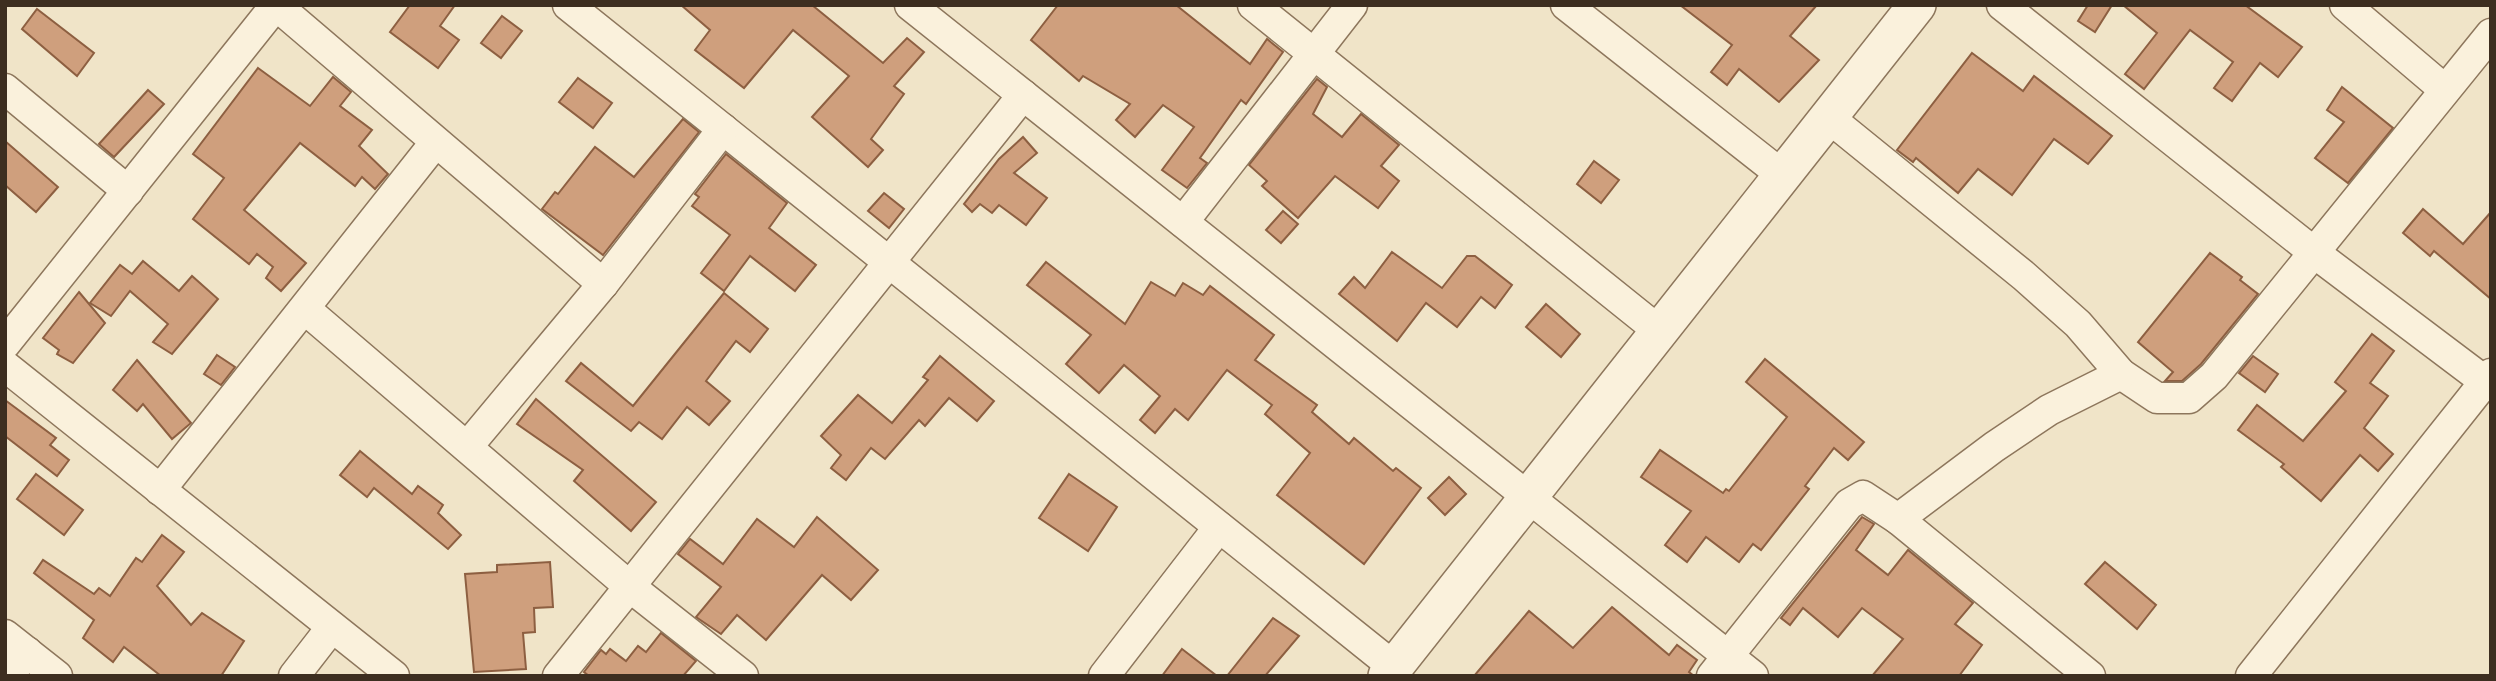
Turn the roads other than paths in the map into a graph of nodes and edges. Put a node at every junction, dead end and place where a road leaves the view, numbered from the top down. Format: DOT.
graph roads {
  1 [pos="568,5"];
  2 [pos="910,5"];
  3 [pos="1253,5"];
  4 [pos="1352,5"];
  5 [pos="1566,5"];
  6 [pos="1917,5"];
  7 [pos="2003,5"];
  8 [pos="2345,5"];
  9 [pos="2491,34"];
  10 [pos="1315,55"];
  11 [pos="5,89"];
  12 [pos="2445,90"];
  13 [pos="1023,95"];
  14 [pos="1828,117"];
  15 [pos="723,129"];
  16 [pos="435,143"];
  17 [pos="1782,175"];
  18 [pos="128,191"];
  19 [pos="1183,222"];
  20 [pos="2316,254"];
  21 [pos="890,264"];
  22 [pos="603,284"];
  23 [pos="305,309"];
  24 [pos="1659,331"];
  25 [pos="5,344"];
  26 [pos="5,366"];
  27 [pos="2121,374"];
  28 [pos="2489,381"];
  29 [pos="467,447"];
  30 [pos="160,490"];
  31 [pos="1528,497"];
  32 [pos="1898,519"];
  33 [pos="1219,527"];
  34 [pos="629,586"];
  35 [pos="332,627"];
  36 [pos="16,643"];
  37 [pos="1720,666"];
  38 [pos="1391,671"];
  39 [pos="8,676"];
  40 [pos="57,676"];
  41 [pos="294,676"];
  42 [pos="394,676"];
  43 [pos="558,676"];
  44 [pos="743,676"];
  45 [pos="1104,676"];
  46 [pos="1753,676"];
  47 [pos="2090,676"];
  48 [pos="2251,676"];
  1 -- 15 [label="street"];
  2 -- 13 [label="street"];
  3 -- 10 [label="street"];
  4 -- 10 [label="street"];
  5 -- 17 [label="street"];
  6 -- 14 [label="street"];
  7 -- 20 [label="street"];
  8 -- 12 [label="street"];
  9 -- 12 [label="street"];
  10 -- 19 [label="street"];
  10 -- 24 [label="street"];
  11 -- 18 [label="street"];
  12 -- 20 [label="street"];
  13 -- 19 [label="street"];
  13 -- 21 [label="street"];
  14 -- 17 [label="street"];
  14 -- 27 [label="street"];
  15 -- 21 [label="street"];
  15 -- 22 [label="street"];
  16 -- 18 [label="street"];
  16 -- 22 [label="street"];
  16 -- 23 [label="street"];
  17 -- 24 [label="street"];
  18 -- 25 [label="street"];
  19 -- 31 [label="street"];
  20 -- 27 [label="street"];
  20 -- 28 [label="street"];
  21 -- 33 [label="street"];
  21 -- 34 [label="street"];
  22 -- 29 [label="street"];
  23 -- 29 [label="street"];
  23 -- 30 [label="street"];
  24 -- 31 [label="street"];
  26 -- 30 [label="street"];
  27 -- 32 [label="street"];
  28 -- 48 [label="street"];
  29 -- 34 [label="street"];
  30 -- 35 [label="street"];
  31 -- 37 [label="street"];
  31 -- 38 [label="street"];
  32 -- 37 [label="street"];
  32 -- 47 [label="street"];
  33 -- 38 [label="street"];
  33 -- 45 [label="street"];
  34 -- 43 [label="street"];
  34 -- 44 [label="street"];
  35 -- 41 [label="street"];
  35 -- 42 [label="street"];
  36 -- 39 [label="street"];
  36 -- 40 [label="street"];
  37 -- 46 [label="street"];
}
